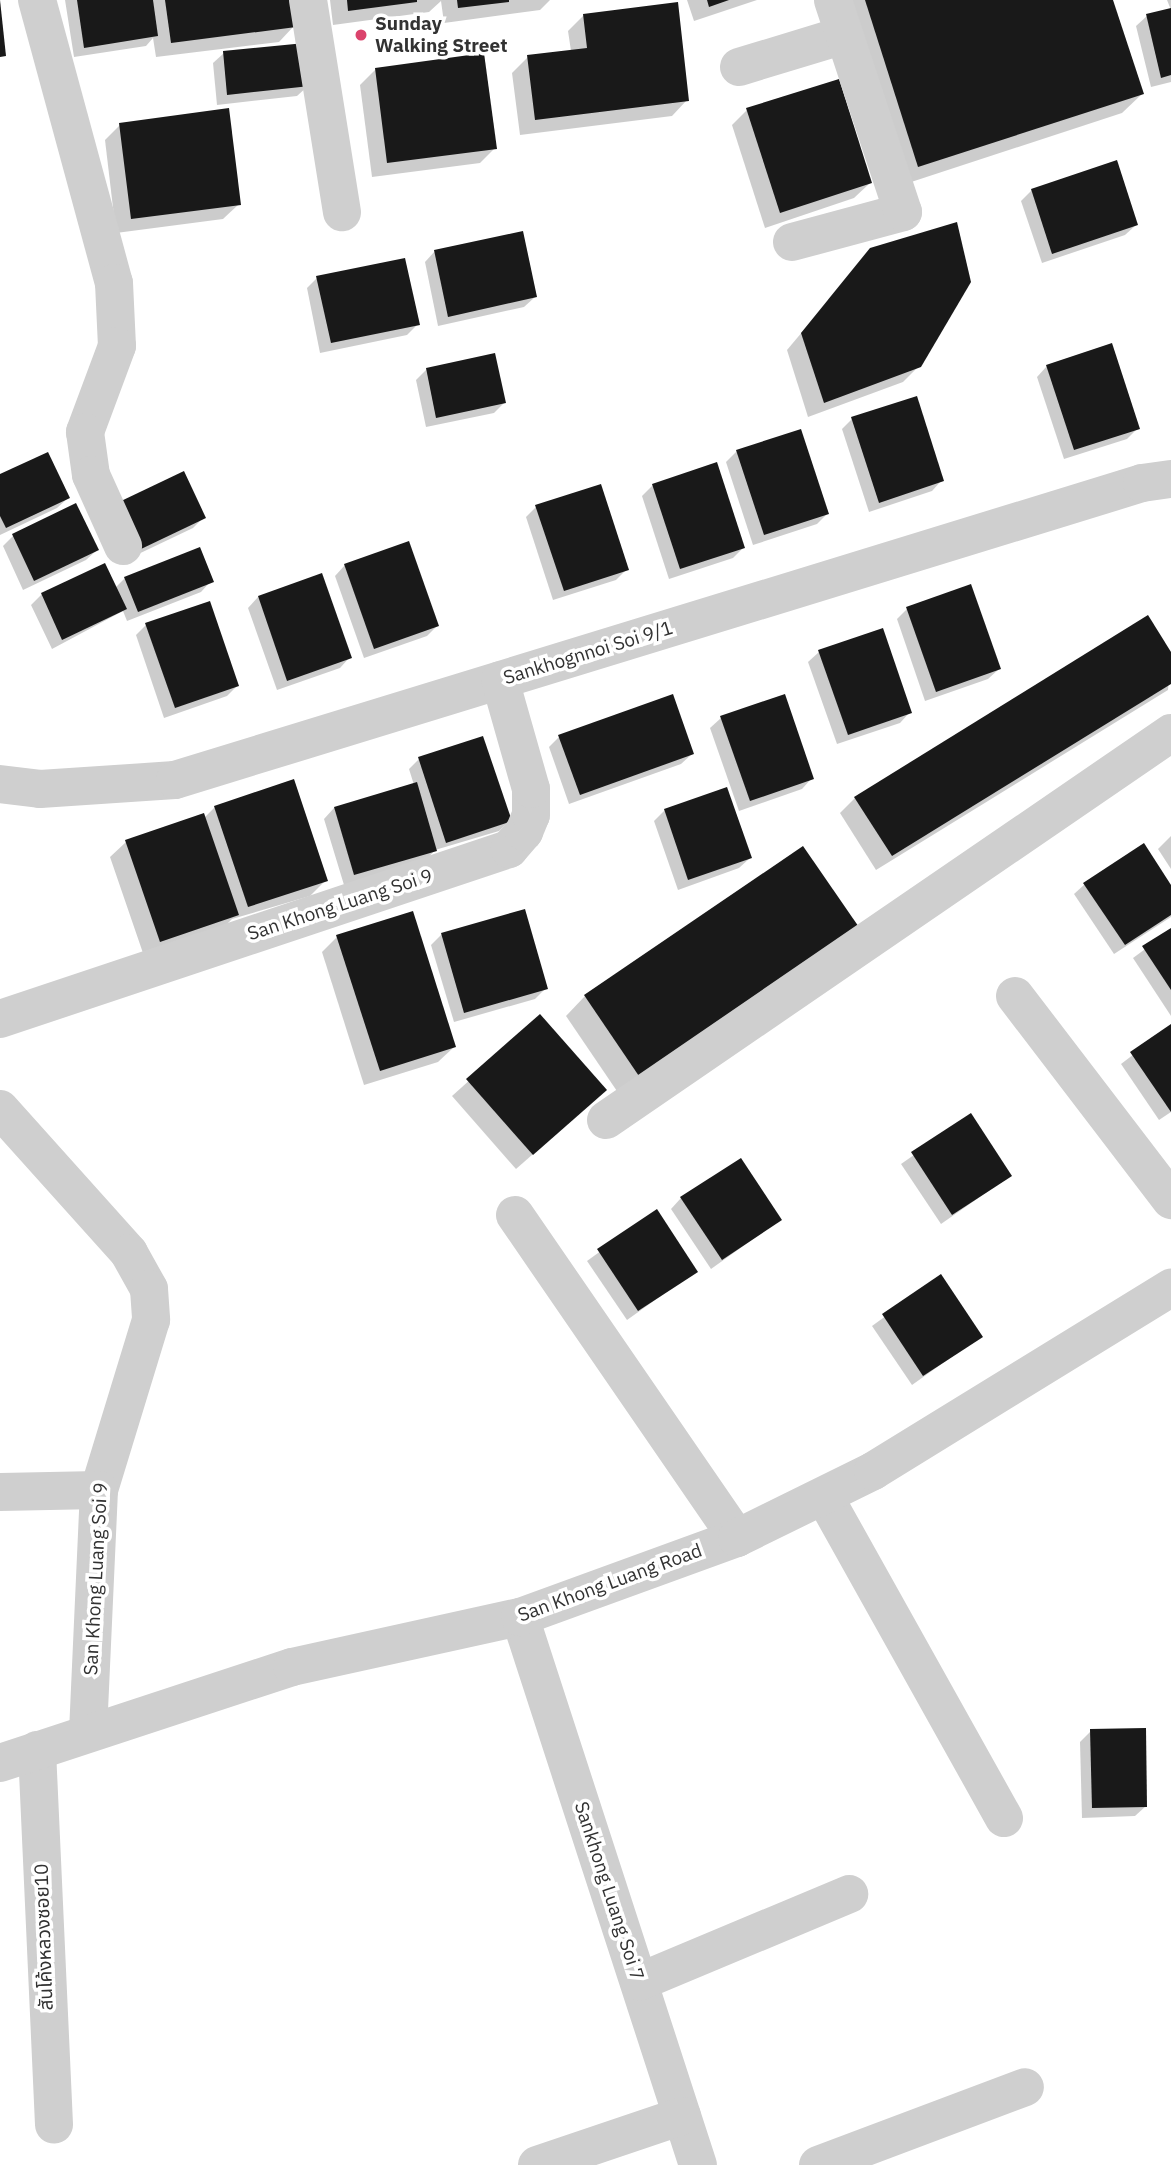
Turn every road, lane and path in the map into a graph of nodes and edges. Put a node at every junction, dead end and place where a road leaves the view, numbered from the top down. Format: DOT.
graph roads {
  1 [pos="37,0"];
  2 [pos="308,0"];
  3 [pos="838,17"];
  4 [pos="739,66"];
  5 [pos="342,212"];
  6 [pos="792,242"];
  7 [pos="1171,479"];
  8 [pos="123,546"];
  9 [pos="500,680"];
  10 [pos="1171,733"];
  11 [pos="0,784"];
  12 [pos="1015,996"];
  13 [pos="0,1019"];
  14 [pos="0,1109"];
  15 [pos="606,1120"];
  16 [pos="1171,1200"];
  17 [pos="515,1215"];
  18 [pos="1171,1288"];
  19 [pos="99,1490"];
  20 [pos="0,1492"];
  21 [pos="824,1496"];
  22 [pos="737,1538"];
  23 [pos="520,1617"];
  24 [pos="88,1733"];
  25 [pos="37,1750"];
  26 [pos="0,1763"];
  27 [pos="1004,1818"];
  28 [pos="849,1894"];
  29 [pos="639,1982"];
  30 [pos="1025,2087"];
  31 [pos="682,2116"];
  32 [pos="54,2125"];
  33 [pos="537,2165"];
  34 [pos="698,2165"];
  35 [pos="818,2165"];
  1 -- 8 [label="street"];
  2 -- 5 [label="street"];
  3 -- 4 [label="street"];
  3 -- 6 [label="street"];
  7 -- 9 [label="street, Sankhognnoi Soi 9/1"];
  9 -- 11 [label="street, Sankhognnoi Soi 9/1"];
  9 -- 13 [label="street, San Khong Luang Soi 9"];
  10 -- 15 [label="street"];
  12 -- 16 [label="street"];
  14 -- 19 [label="street, San Khong Luang Soi 9"];
  17 -- 22 [label="street"];
  18 -- 21 [label="street, San Khong Luang Road"];
  19 -- 20 [label="street"];
  19 -- 24 [label="street, San Khong Luang Soi 9"];
  21 -- 22 [label="street, San Khong Luang Road"];
  21 -- 27 [label="street"];
  22 -- 23 [label="street, San Khong Luang Road"];
  23 -- 24 [label="street, San Khong Luang Road"];
  23 -- 29 [label="street, Sankhong Luang Soi 7"];
  24 -- 25 [label="street, San Khong Luang Road"];
  25 -- 26 [label="street, San Khong Luang Road"];
  25 -- 32 [label="street, สันโค้งหลวงซอย10"];
  28 -- 29 [label="street"];
  29 -- 31 [label="street, Sankhong Luang Soi 7"];
  30 -- 35 [label="street"];
  31 -- 33 [label="street"];
  31 -- 34 [label="street, Sankhong Luang Soi 7"];
}
